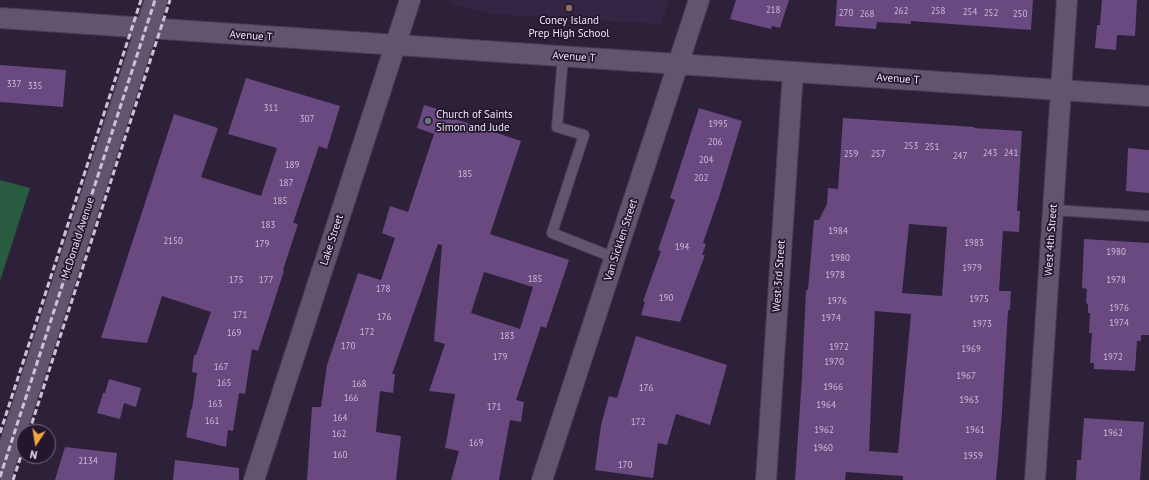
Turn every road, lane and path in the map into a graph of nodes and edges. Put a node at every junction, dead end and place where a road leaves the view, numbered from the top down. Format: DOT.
graph roads {
  1 [pos="156,0"];
  2 [pos="410,0"];
  3 [pos="699,0"];
  4 [pos="1067,0"];
  5 [pos="0,18"];
  6 [pos="147,28"];
  7 [pos="395,45"];
  8 [pos="563,57"];
  9 [pos="678,64"];
  10 [pos="793,72"];
  11 [pos="1061,90"];
  12 [pos="1149,96"];
  13 [pos="1053,210"];
  14 [pos="1149,216"];
  15 [pos="615,258"];
  16 [pos="0,477"];
  17 [pos="254,480"];
  18 [pos="542,480"];
  19 [pos="766,480"];
  20 [pos="1035,480"];
  1 -- 6 [label="main road, McDonald Avenue"];
  2 -- 7 [label="street, Lake Street"];
  3 -- 9 [label="street, Van Sicklen Street"];
  4 -- 11 [label="street, West 4th Street"];
  5 -- 6 [label="street, Avenue T"];
  6 -- 7 [label="street, Avenue T"];
  6 -- 16 [label="main road, McDonald Avenue"];
  7 -- 8 [label="street, Avenue T"];
  7 -- 17 [label="street, Lake Street"];
  8 -- 9 [label="street, Avenue T"];
  8 -- 15 [label="lane"];
  9 -- 10 [label="street, Avenue T"];
  9 -- 15 [label="street, Van Sicklen Street"];
  10 -- 11 [label="street, Avenue T"];
  10 -- 19 [label="street, West 3rd Street"];
  11 -- 12 [label="street, Avenue T"];
  11 -- 13 [label="street, West 4th Street"];
  13 -- 14 [label="lane"];
  13 -- 20 [label="street, West 4th Street"];
  15 -- 18 [label="street, Van Sicklen Street"];
}
